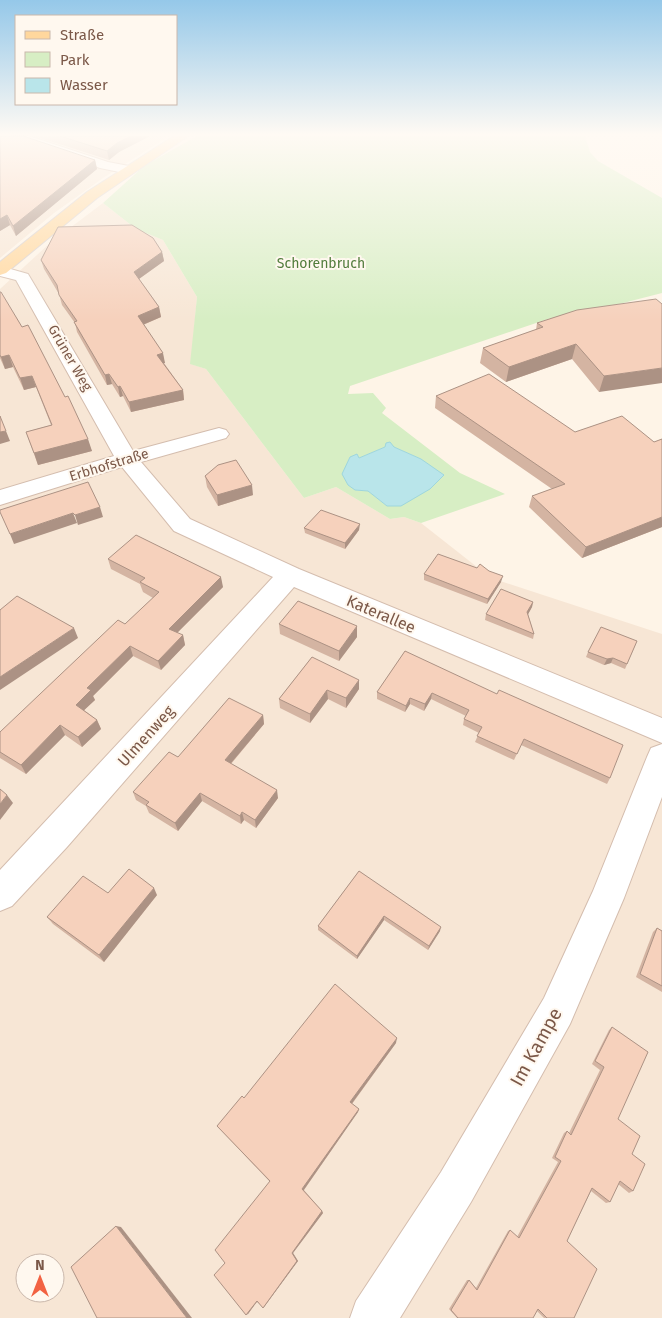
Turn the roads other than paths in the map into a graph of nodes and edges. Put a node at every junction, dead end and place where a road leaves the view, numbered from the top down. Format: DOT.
graph roads {
  1 [pos="89,198"];
  2 [pos="0,271"];
  3 [pos="219,434"];
  4 [pos="127,459"];
  5 [pos="0,498"];
  6 [pos="290,575"];
  7 [pos="662,731"];
  8 [pos="662,757"];
  9 [pos="0,894"];
  10 [pos="373,1318"];
  1 -- 2 [label="main road"];
  2 -- 4 [label="street, Grüner Weg"];
  3 -- 4 [label="street, Erbhofstraße"];
  4 -- 5 [label="street, Erbhofstraße"];
  4 -- 6 [label="street, Katerallee"];
  6 -- 7 [label="street, Katerallee"];
  6 -- 9 [label="street, Ulmenweg"];
  8 -- 10 [label="street, Im Kampe"];
}
